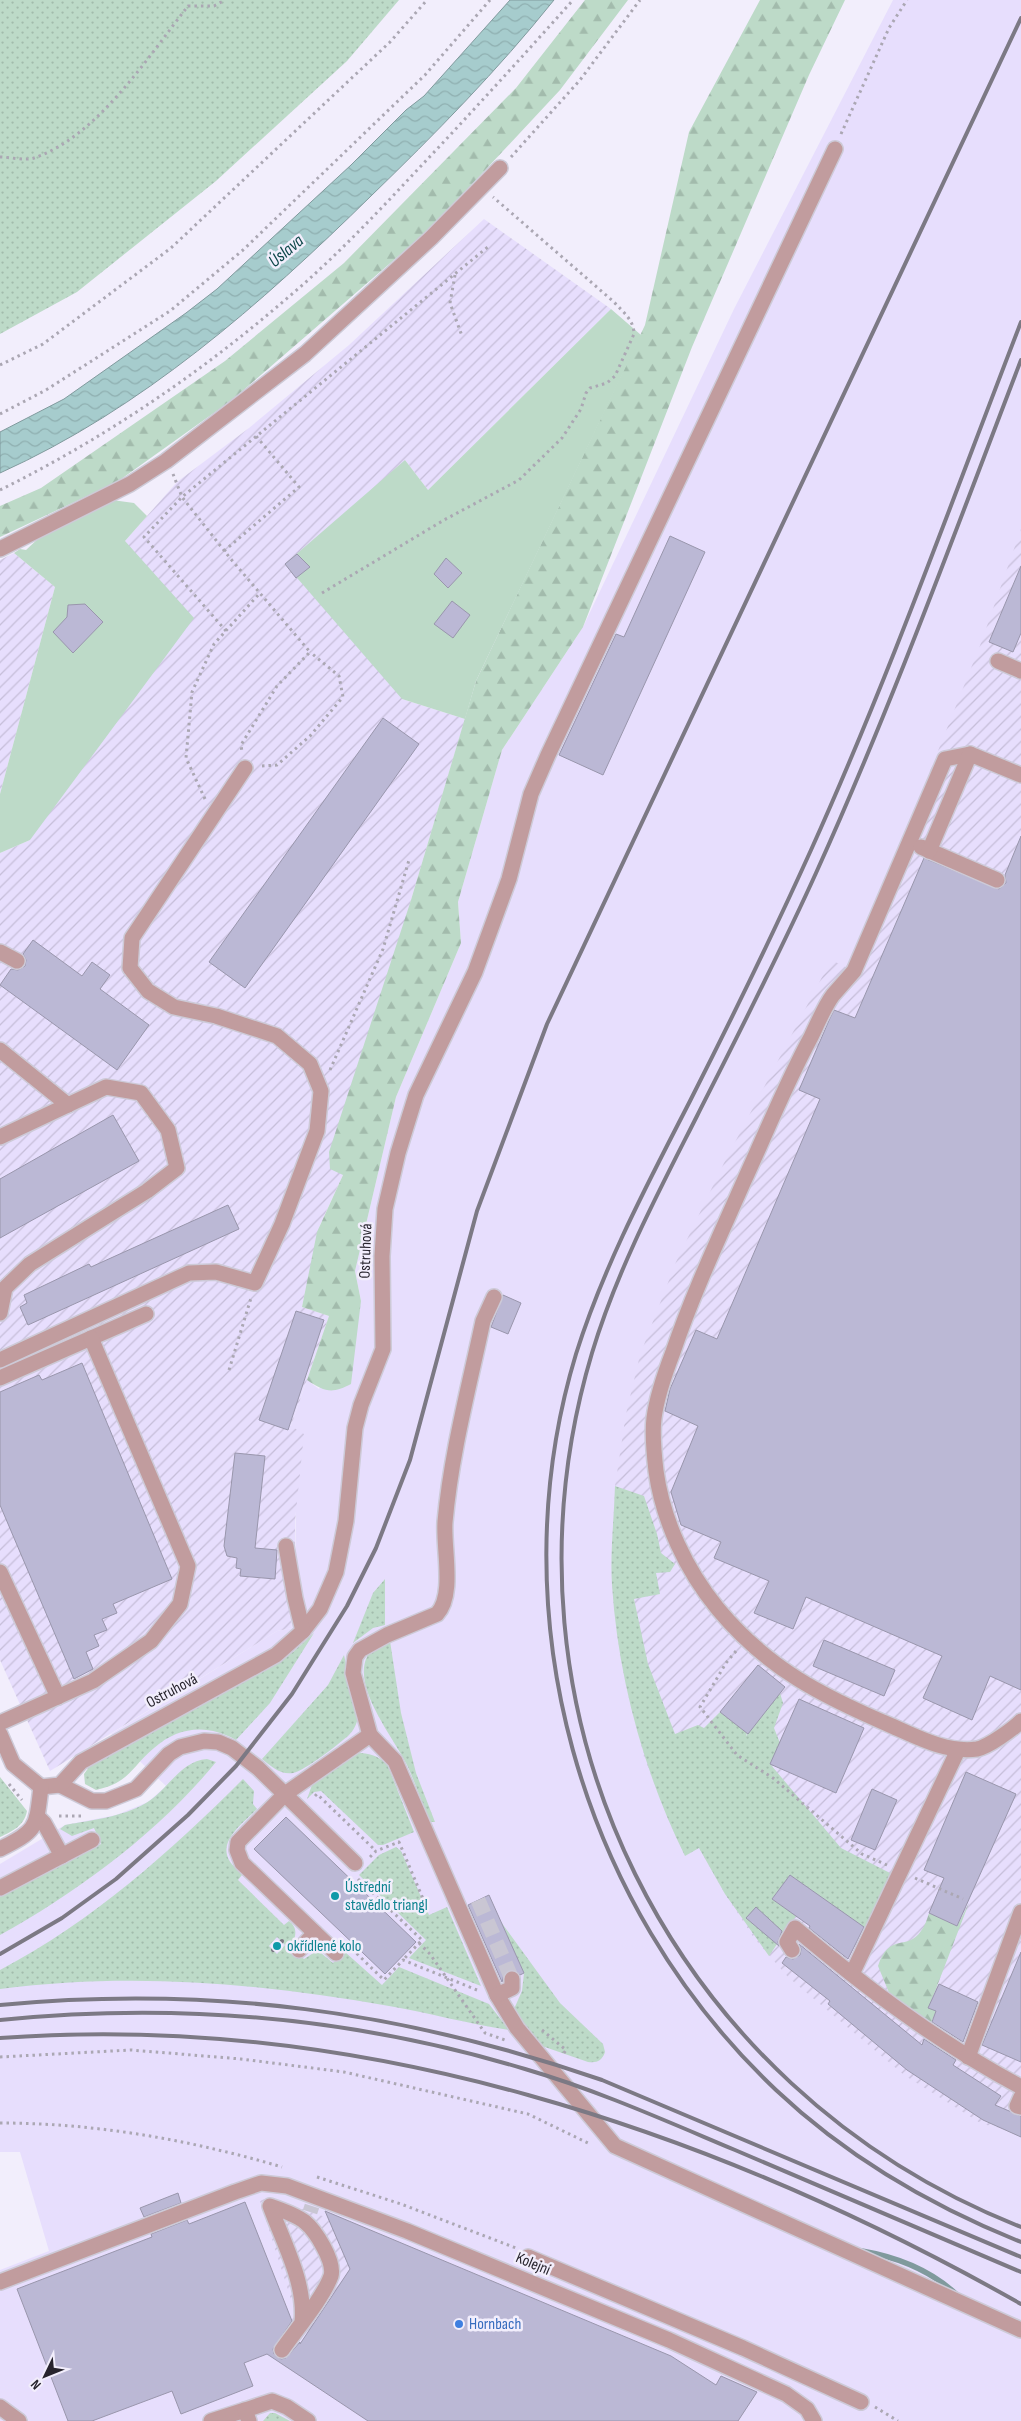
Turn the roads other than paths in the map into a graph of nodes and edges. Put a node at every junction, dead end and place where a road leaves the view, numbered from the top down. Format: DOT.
graph roads {
  1 [pos="835,149"];
  2 [pos="500,168"];
  3 [pos="0,549"];
  4 [pos="998,661"];
  5 [pos="1021,671"];
  6 [pos="970,754"];
  7 [pos="245,768"];
  8 [pos="1021,775"];
  9 [pos="910,843"];
  10 [pos="929,851"];
  11 [pos="997,880"];
  12 [pos="0,952"];
  13 [pos="17,962"];
  14 [pos="0,1050"];
  15 [pos="68,1105"];
  16 [pos="1,1136"];
  17 [pos="2,1286"];
  18 [pos="494,1297"];
  19 [pos="0,1313"];
  20 [pos="146,1314"];
  21 [pos="91,1338"];
  22 [pos="0,1360"];
  23 [pos="0,1378"];
  24 [pos="286,1546"];
  25 [pos="0,1572"];
  26 [pos="303,1632"];
  27 [pos="58,1697"];
  28 [pos="1021,1721"];
  29 [pos="0,1723"];
  30 [pos="0,1734"];
  31 [pos="370,1735"];
  32 [pos="958,1750"];
  33 [pos="60,1785"];
  34 [pos="41,1787"];
  35 [pos="285,1794"];
  36 [pos="37,1816"];
  37 [pos="92,1840"];
  38 [pos="0,1849"];
  39 [pos="62,1856"];
  40 [pos="358,1867"];
  41 [pos="0,1888"];
  42 [pos="1021,1912"];
  43 [pos="315,1933"];
  44 [pos="299,1950"];
  45 [pos="343,1950"];
  46 [pos="792,1950"];
  47 [pos="852,1974"];
  48 [pos="512,1979"];
  49 [pos="497,1995"];
  50 [pos="968,2057"];
  51 [pos="1021,2086"];
  52 [pos="1021,2097"];
  53 [pos="1021,2107"];
  54 [pos="310,2209"];
  55 [pos="528,2257"];
  56 [pos="0,2282"];
  57 [pos="302,2322"];
  58 [pos="1021,2330"];
  59 [pos="282,2350"];
  60 [pos="861,2402"];
  61 [pos="0,2407"];
  62 [pos="247,2416"];
  63 [pos="19,2421"];
  64 [pos="211,2421"];
  65 [pos="307,2421"];
  66 [pos="814,2421"];
  1 -- 26 [label="street, Ostruhová"];
  2 -- 3 [label="street"];
  4 -- 5 [label="street"];
  6 -- 8 [label="street"];
  6 -- 9 [label="street"];
  6 -- 10 [label="street"];
  7 -- 22 [label="street"];
  9 -- 10 [label="street"];
  9 -- 32 [label="street"];
  10 -- 11 [label="street"];
  12 -- 13 [label="street"];
  14 -- 15 [label="street"];
  15 -- 16 [label="street"];
  15 -- 17 [label="street"];
  17 -- 19 [label="street"];
  18 -- 31 [label="street"];
  20 -- 21 [label="street"];
  21 -- 23 [label="street"];
  21 -- 27 [label="street"];
  24 -- 26 [label="street"];
  25 -- 27 [label="street"];
  26 -- 33 [label="street, Ostruhová"];
  27 -- 29 [label="street"];
  28 -- 32 [label="street"];
  30 -- 34 [label="street"];
  31 -- 35 [label="street"];
  31 -- 49 [label="street"];
  32 -- 47 [label="street"];
  33 -- 34 [label="street"];
  33 -- 35 [label="street"];
  34 -- 36 [label="street"];
  35 -- 40 [label="street"];
  35 -- 43 [label="street"];
  36 -- 38 [label="street"];
  36 -- 39 [label="street"];
  37 -- 39 [label="street"];
  39 -- 41 [label="street"];
  42 -- 50 [label="street"];
  43 -- 44 [label="street"];
  43 -- 45 [label="street"];
  46 -- 47 [label="street"];
  47 -- 50 [label="street"];
  48 -- 49 [label="street"];
  49 -- 58 [label="street"];
  50 -- 51 [label="street"];
  52 -- 53 [label="street"];
  54 -- 56 [label="street, Kolejní"];
  54 -- 57 [label="street"];
  54 -- 57 [label="street"];
  54 -- 66 [label="street, Kolejní"];
  55 -- 60 [label="street"];
  57 -- 59 [label="street"];
  61 -- 63 [label="street"];
  62 -- 64 [label="street"];
  62 -- 65 [label="street"];
}
